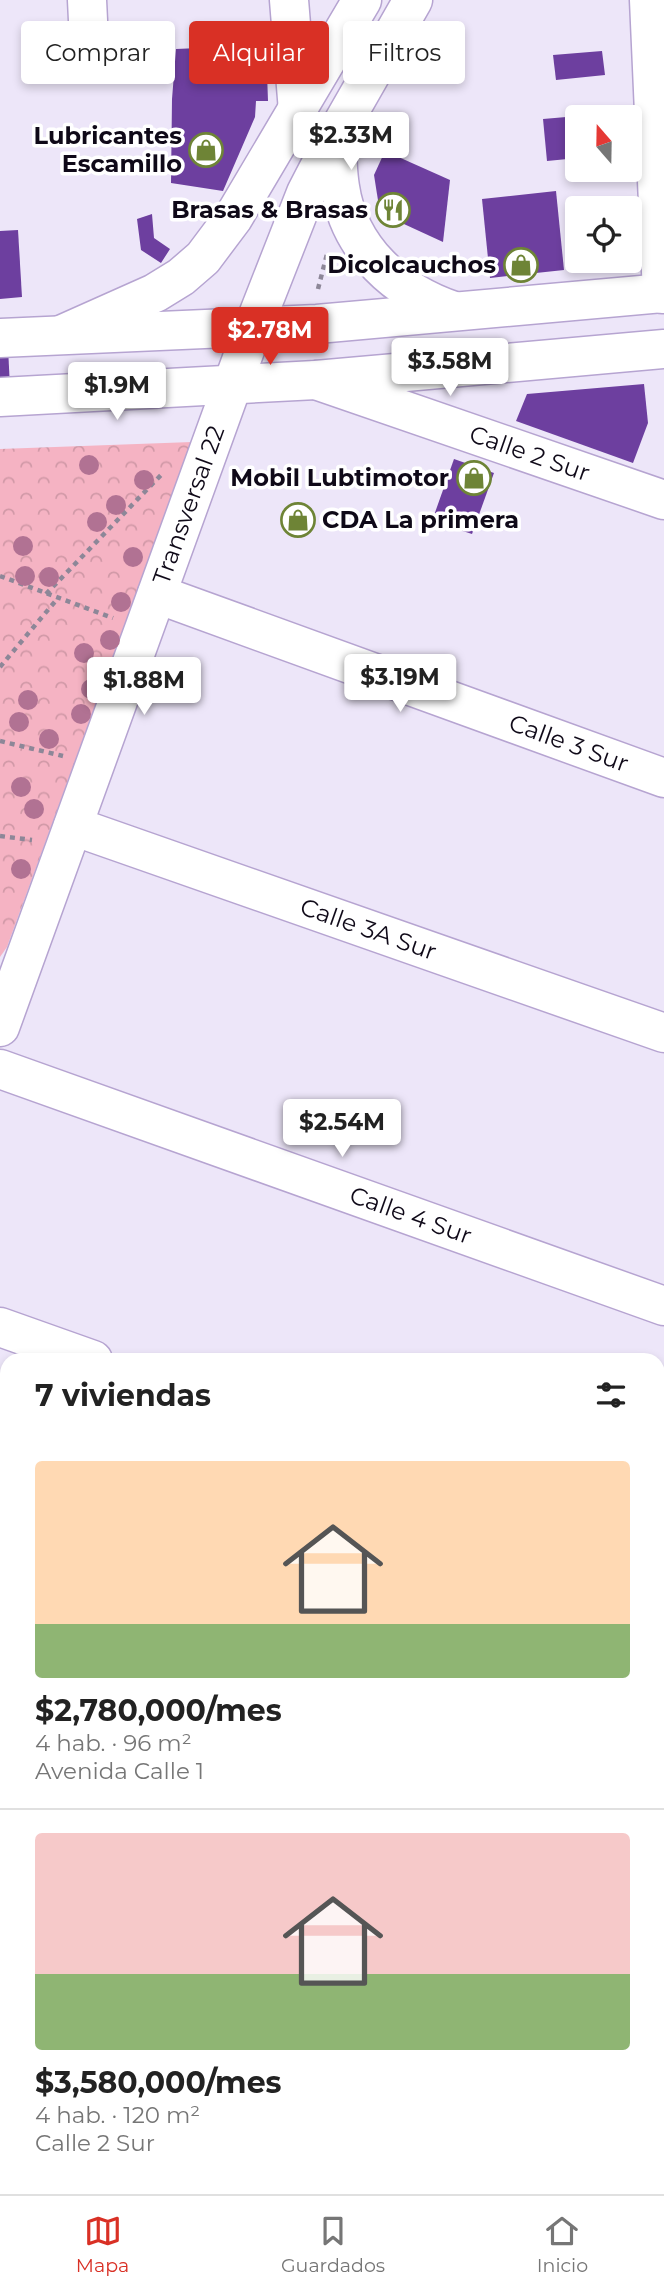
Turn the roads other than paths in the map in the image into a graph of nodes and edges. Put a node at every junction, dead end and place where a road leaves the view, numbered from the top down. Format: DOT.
graph roads {
  1 [pos="87,0"];
  2 [pos="289,0"];
  3 [pos="362,0"];
  4 [pos="413,0"];
  5 [pos="649,0"];
  6 [pos="88,21"];
  7 [pos="298,111"];
  8 [pos="337,133"];
  9 [pos="663,293"];
  10 [pos="459,312"];
  11 [pos="253,328"];
  12 [pos="59,336"];
  13 [pos="0,338"];
  14 [pos="664,349"];
  15 [pos="316,380"];
  16 [pos="232,386"];
  17 [pos="0,397"];
  18 [pos="664,500"];
  19 [pos="157,594"];
  20 [pos="664,778"];
  21 [pos="57,834"];
  22 [pos="0,1027"];
  23 [pos="664,1033"];
  24 [pos="0,1069"];
  25 [pos="664,1306"];
  26 [pos="0,1327"];
  27 [pos="73,1353"];
  1 -- 6 [label="street"];
  2 -- 7 [label="street"];
  3 -- 7 [label="street"];
  4 -- 8 [label="street, Transversal 22"];
  5 -- 9 [label="street"];
  7 -- 12 [label="street"];
  8 -- 10 [label="street"];
  8 -- 11 [label="street, Transversal 22"];
  9 -- 10 [label="street"];
  10 -- 11 [label="street"];
  11 -- 12 [label="street"];
  11 -- 16 [label="street, Transversal 22"];
  12 -- 13 [label="street"];
  14 -- 15 [label="street"];
  15 -- 16 [label="street"];
  15 -- 18 [label="street, Calle 2 Sur"];
  16 -- 17 [label="street"];
  16 -- 19 [label="street, Transversal 22"];
  19 -- 20 [label="street, Calle 3 Sur"];
  19 -- 21 [label="street, Transversal 22"];
  21 -- 22 [label="street, Transversal 22"];
  21 -- 23 [label="street, Calle 3A Sur"];
  24 -- 25 [label="street, Calle 4 Sur"];
  26 -- 27 [label="street"];
}
